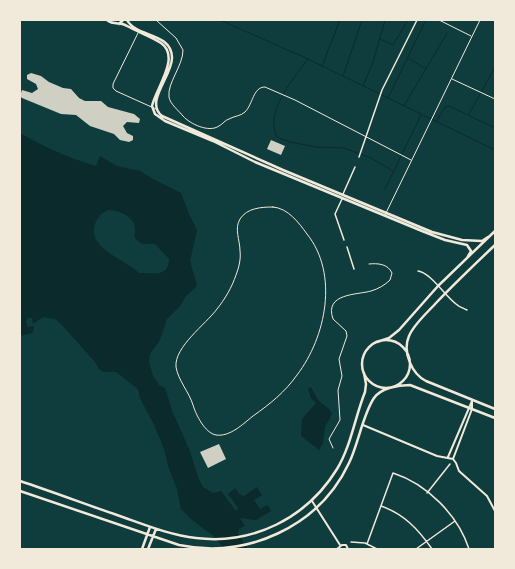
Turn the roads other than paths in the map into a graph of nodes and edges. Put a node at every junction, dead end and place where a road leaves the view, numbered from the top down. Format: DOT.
graph roads {
  1 [pos="108,20"];
  2 [pos="124,20"];
  3 [pos="127,20"];
  4 [pos="156,20"];
  5 [pos="417,20"];
  6 [pos="439,20"];
  7 [pos="480,20"];
  8 [pos="118,24"];
  9 [pos="138,31"];
  10 [pos="472,36"];
  11 [pos="451,79"];
  12 [pos="495,99"];
  13 [pos="152,108"];
  14 [pos="156,109"];
  15 [pos="367,137"];
  16 [pos="359,157"];
  17 [pos="411,160"];
  18 [pos="355,167"];
  19 [pos="343,194"];
  20 [pos="342,199"];
  21 [pos="385,214"];
  22 [pos="495,231"];
  23 [pos="488,237"];
  24 [pos="344,240"];
  25 [pos="495,245"];
  26 [pos="347,248"];
  27 [pos="467,258"];
  28 [pos="369,264"];
  29 [pos="354,269"];
  30 [pos="418,271"];
  31 [pos="467,310"];
  32 [pos="377,342"];
  33 [pos="409,359"];
  34 [pos="364,373"];
  35 [pos="394,387"];
  36 [pos="472,400"];
  37 [pos="468,407"];
  38 [pos="472,409"];
  39 [pos="495,409"];
  40 [pos="495,418"];
  41 [pos="364,425"];
  42 [pos="210,432"];
  43 [pos="333,448"];
  44 [pos="448,457"];
  45 [pos="453,459"];
  46 [pos="450,464"];
  47 [pos="20,481"];
  48 [pos="20,491"];
  49 [pos="427,493"];
  50 [pos="312,501"];
  51 [pos="381,506"];
  52 [pos="317,508"];
  53 [pos="495,511"];
  54 [pos="455,521"];
  55 [pos="150,527"];
  56 [pos="156,529"];
  57 [pos="147,535"];
  58 [pos="153,537"];
  59 [pos="426,541"];
  60 [pos="351,542"];
  61 [pos="367,544"];
  62 [pos="179,545"];
  63 [pos="340,545"];
  64 [pos="142,549"];
  65 [pos="148,549"];
  66 [pos="182,549"];
  67 [pos="337,549"];
  68 [pos="348,549"];
  69 [pos="377,549"];
  70 [pos="416,549"];
  71 [pos="432,549"];
  72 [pos="469,549"];
  1 -- 8 [label="street"];
  2 -- 8 [label="street"];
  3 -- 9 [label="street"];
  4 -- 15 [label="lane"];
  5 -- 15 [label="street"];
  6 -- 10 [label="lane"];
  7 -- 10 [label="lane"];
  8 -- 9 [label="street"];
  9 -- 13 [label="street"];
  9 -- 13 [label="lane"];
  9 -- 14 [label="street"];
  10 -- 11 [label="lane"];
  11 -- 12 [label="lane"];
  11 -- 17 [label="lane"];
  13 -- 14 [label="lane"];
  13 -- 21 [label="street"];
  14 -- 21 [label="street"];
  15 -- 16 [label="street"];
  15 -- 17 [label="lane"];
  17 -- 21 [label="lane"];
  18 -- 19 [label="street"];
  20 -- 24 [label="street"];
  21 -- 23 [label="street"];
  21 -- 27 [label="street"];
  22 -- 23 [label="street"];
  23 -- 27 [label="street"];
  25 -- 33 [label="street"];
  26 -- 29 [label="street"];
  27 -- 32 [label="street"];
  28 -- 43 [label="lane"];
  30 -- 31 [label="street"];
  32 -- 33 [label="street"];
  32 -- 34 [label="street"];
  33 -- 35 [label="street"];
  33 -- 36 [label="street"];
  34 -- 35 [label="street"];
  34 -- 50 [label="street"];
  35 -- 37 [label="street"];
  35 -- 41 [label="street"];
  36 -- 37 [label="street"];
  36 -- 38 [label="street"];
  36 -- 39 [label="street"];
  37 -- 38 [label="street"];
  37 -- 44 [label="street"];
  38 -- 40 [label="street"];
  38 -- 45 [label="street"];
  41 -- 44 [label="street"];
  41 -- 52 [label="street"];
  42 -- 42 [label="lane"];
  44 -- 45 [label="street"];
  45 -- 53 [label="street"];
  46 -- 49 [label="street"];
  47 -- 55 [label="street"];
  48 -- 57 [label="street"];
  49 -- 51 [label="street"];
  49 -- 54 [label="street"];
  50 -- 52 [label="street"];
  50 -- 56 [label="street"];
  51 -- 59 [label="street"];
  51 -- 61 [label="street"];
  52 -- 62 [label="street"];
  52 -- 63 [label="street"];
  54 -- 59 [label="street"];
  54 -- 72 [label="street"];
  55 -- 56 [label="street"];
  55 -- 57 [label="street"];
  56 -- 58 [label="street"];
  57 -- 58 [label="street"];
  57 -- 64 [label="street"];
  58 -- 62 [label="street"];
  58 -- 65 [label="street"];
  59 -- 70 [label="street"];
  59 -- 71 [label="street"];
  60 -- 61 [label="street"];
  61 -- 69 [label="street"];
  62 -- 66 [label="street"];
  63 -- 67 [label="street"];
  63 -- 68 [label="street"];
}
